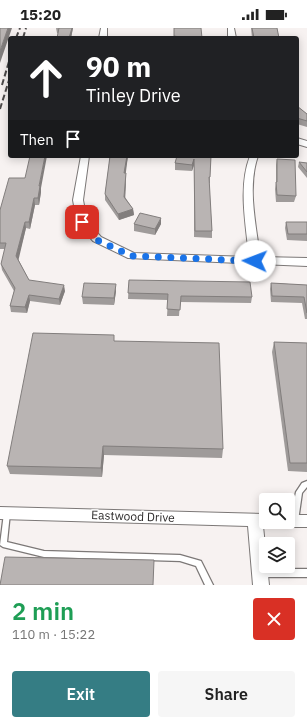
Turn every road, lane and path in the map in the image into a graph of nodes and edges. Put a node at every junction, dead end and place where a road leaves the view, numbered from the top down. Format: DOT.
graph roads {
  1 [pos="85,158"];
  2 [pos="253,158"];
  3 [pos="255,261"];
  4 [pos="307,262"];
  5 [pos="307,484"];
  6 [pos="3,513"];
  7 [pos="259,520"];
  8 [pos="296,521"];
  9 [pos="261,529"];
  10 [pos="304,574"];
  11 [pos="261,579"];
  12 [pos="307,579"];
  13 [pos="209,585"];
  1 -- 3 [label="street"];
  2 -- 3 [label="street"];
  3 -- 4 [label="street"];
  5 -- 8 [label="lane"];
  6 -- 7 [label="street, Eastwood Drive"];
  6 -- 13 [label="lane"];
  9 -- 11 [label="street"];
  10 -- 11 [label="lane"];
  10 -- 12 [label="lane"];
}
